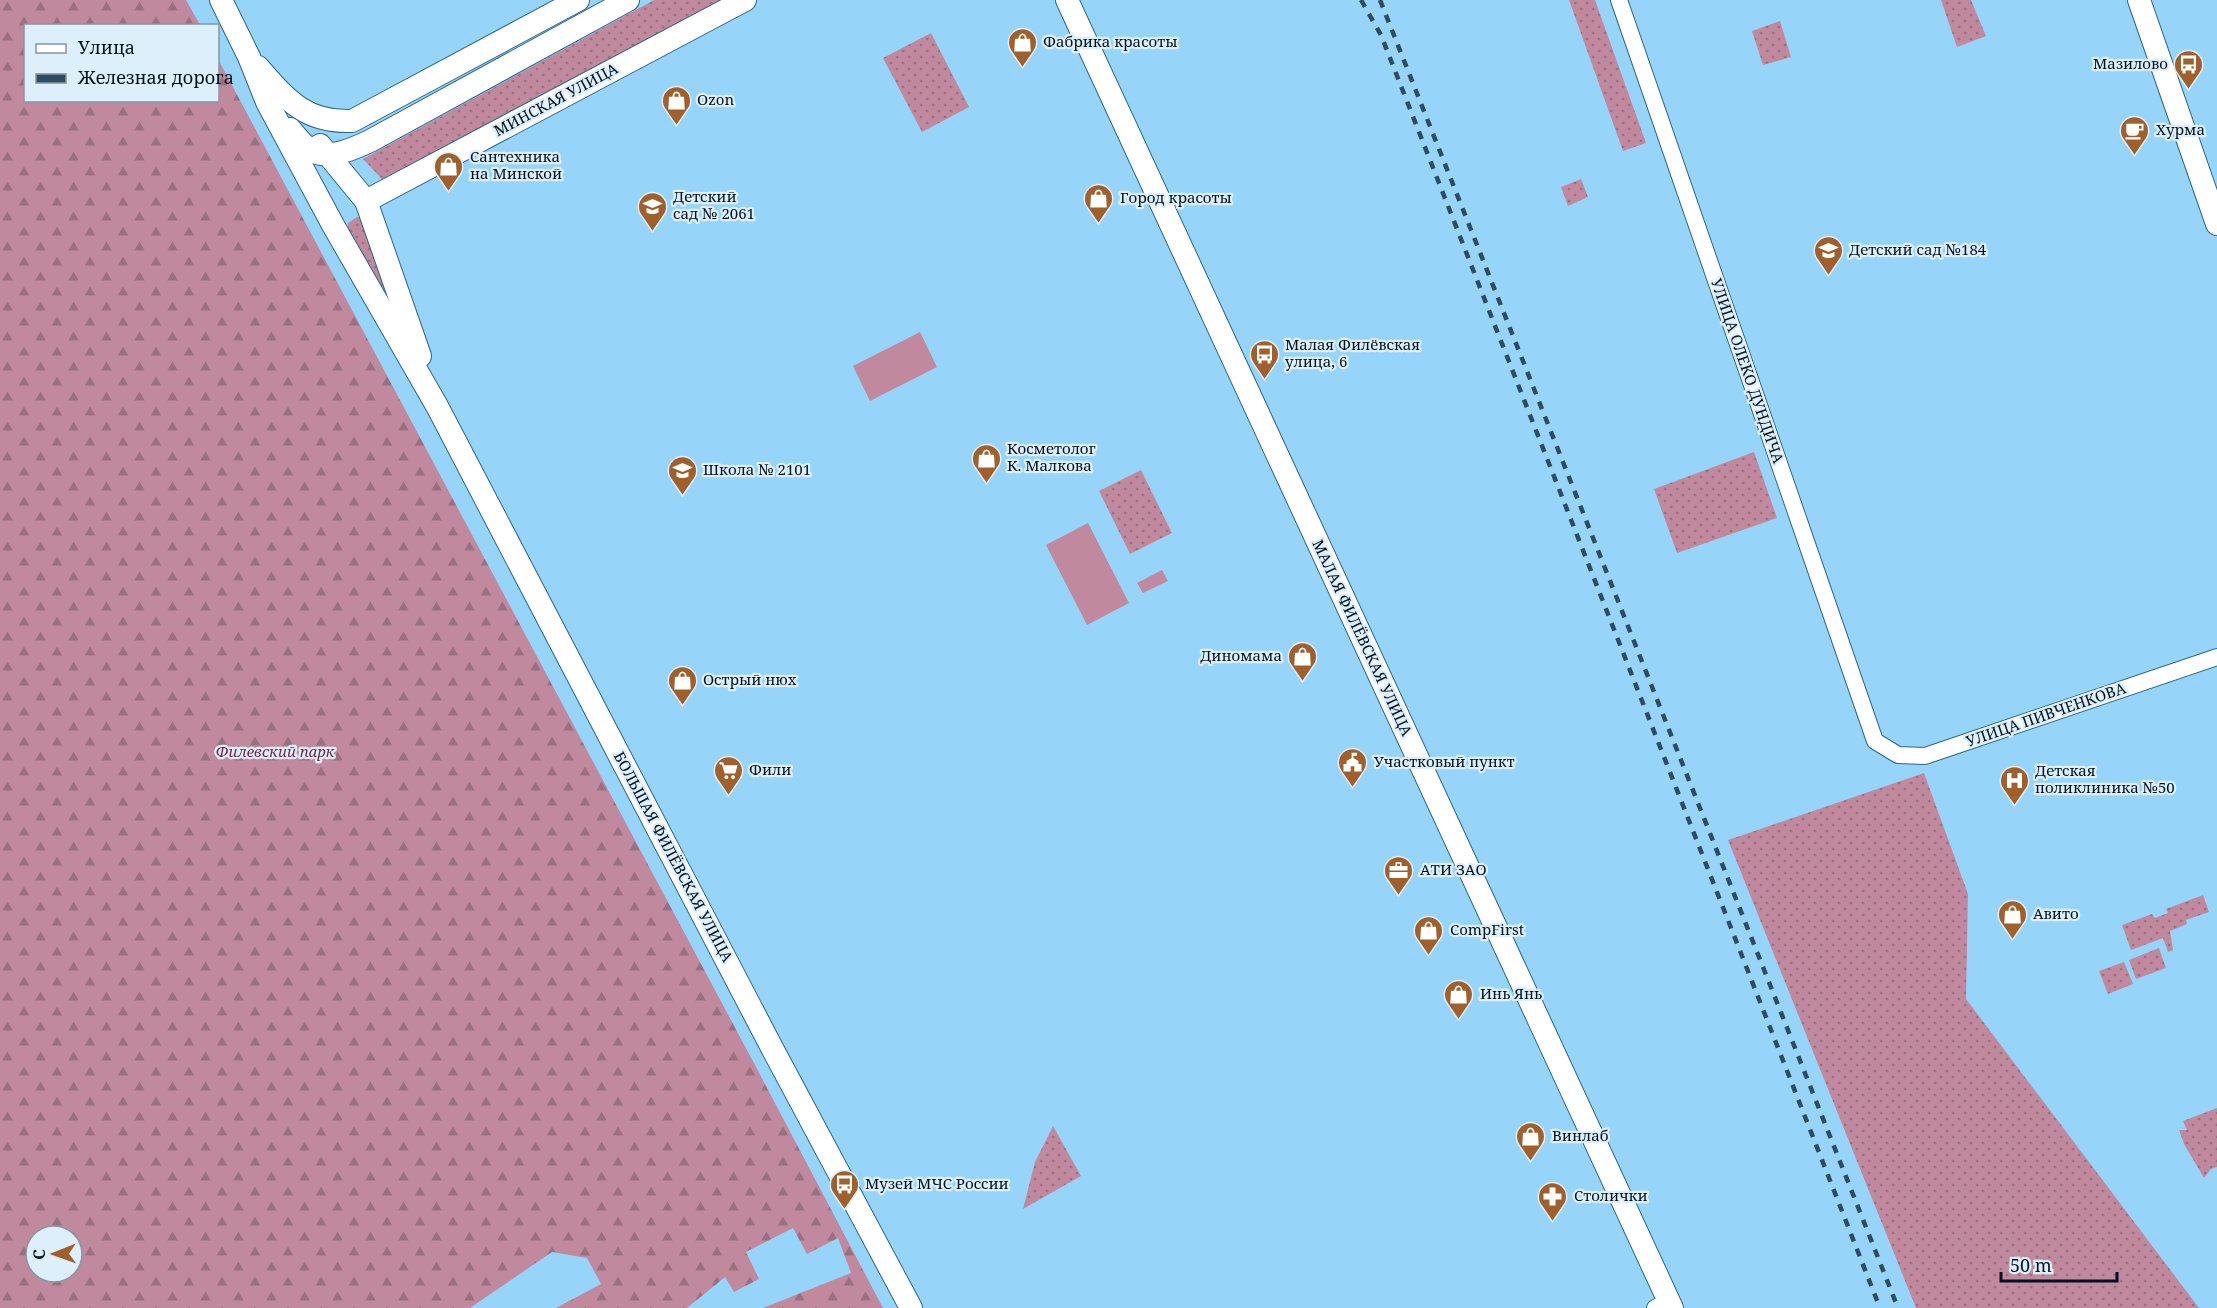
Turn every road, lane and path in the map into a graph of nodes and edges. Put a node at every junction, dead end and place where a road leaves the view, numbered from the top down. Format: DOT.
graph roads {
  1 [pos="221,0"];
  2 [pos="578,0"];
  3 [pos="628,0"];
  4 [pos="745,0"];
  5 [pos="1067,0"];
  6 [pos="1619,0"];
  7 [pos="2139,0"];
  8 [pos="249,57"];
  9 [pos="267,102"];
  10 [pos="295,106"];
  11 [pos="352,121"];
  12 [pos="370,141"];
  13 [pos="327,154"];
  14 [pos="359,193"];
  15 [pos="2217,224"];
  16 [pos="333,225"];
  17 [pos="437,406"];
  18 [pos="2217,657"];
  19 [pos="1875,741"];
  20 [pos="1665,1306"];
  21 [pos="910,1308"];
  1 -- 8 [label="street, БОЛЬШАЯ ФИЛЁВСКАЯ УЛИЦА"];
  2 -- 11 [label="street"];
  3 -- 12 [label="street"];
  4 -- 14 [label="street, МИНСКАЯ УЛИЦА"];
  5 -- 20 [label="street, МАЛАЯ ФИЛЁВСКАЯ УЛИЦА"];
  6 -- 19 [label="street, УЛИЦА ОЛЕКО ДУНДИЧА"];
  7 -- 15 [label="street"];
  8 -- 9 [label="street, БОЛЬШАЯ ФИЛЁВСКАЯ УЛИЦА"];
  8 -- 10 [label="street"];
  9 -- 13 [label="street"];
  9 -- 16 [label="street, БОЛЬШАЯ ФИЛЁВСКАЯ УЛИЦА"];
  10 -- 11 [label="street"];
  10 -- 13 [label="street, БОЛЬШАЯ ФИЛЁВСКАЯ УЛИЦА"];
  11 -- 13 [label="street, БОЛЬШАЯ ФИЛЁВСКАЯ УЛИЦА"];
  12 -- 13 [label="street"];
  12 -- 14 [label="street"];
  13 -- 14 [label="street, БОЛЬШАЯ ФИЛЁВСКАЯ УЛИЦА"];
  13 -- 16 [label="street, БОЛЬШАЯ ФИЛЁВСКАЯ УЛИЦА"];
  14 -- 17 [label="street, БОЛЬШАЯ ФИЛЁВСКАЯ УЛИЦА"];
  16 -- 17 [label="street, БОЛЬШАЯ ФИЛЁВСКАЯ УЛИЦА"];
  17 -- 21 [label="street, БОЛЬШАЯ ФИЛЁВСКАЯ УЛИЦА"];
  18 -- 19 [label="street, УЛИЦА ПИВЧЕНКОВА"];
}
